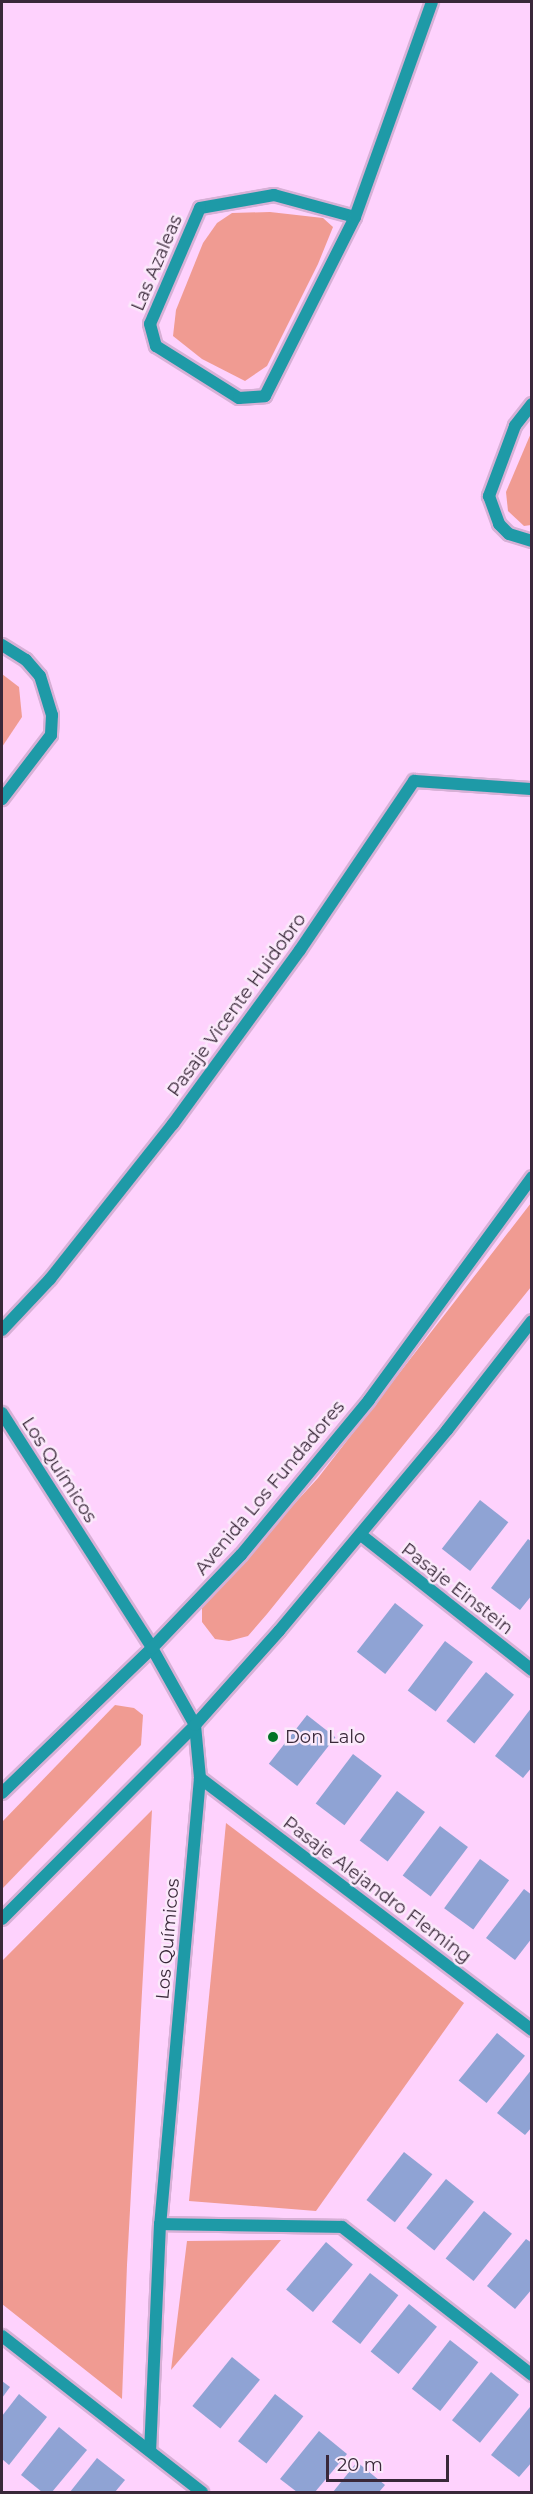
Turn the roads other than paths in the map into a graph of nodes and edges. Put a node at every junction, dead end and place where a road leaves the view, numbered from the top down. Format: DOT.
graph roads {
  1 [pos="432,2"];
  2 [pos="355,217"];
  3 [pos="531,404"];
  4 [pos="531,541"];
  5 [pos="2,645"];
  6 [pos="531,789"];
  7 [pos="2,799"];
  8 [pos="531,1177"];
  9 [pos="531,1322"];
  10 [pos="2,1330"];
  11 [pos="2,1416"];
  12 [pos="361,1535"];
  13 [pos="152,1648"];
  14 [pos="531,1670"];
  15 [pos="195,1725"];
  16 [pos="200,1778"];
  17 [pos="2,1793"];
  18 [pos="2,1919"];
  19 [pos="531,2031"];
  20 [pos="160,2224"];
  21 [pos="2,2336"];
  22 [pos="531,2375"];
  23 [pos="150,2451"];
  24 [pos="202,2493"];
  1 -- 2 [label="street, Las Azaleas"];
  2 -- 2 [label="street, Las Azaleas"];
  3 -- 4 [label="street"];
  5 -- 7 [label="street"];
  6 -- 10 [label="street, Pasaje Vicente Huidobro"];
  8 -- 13 [label="street, Avenida Los Fundadores"];
  9 -- 12 [label="street"];
  11 -- 13 [label="street, Los Químicos"];
  12 -- 14 [label="street, Pasaje Einstein"];
  12 -- 15 [label="street"];
  13 -- 15 [label="street, Los Químicos"];
  13 -- 17 [label="street, Avenida Los Fundadores"];
  15 -- 16 [label="street, Los Químicos"];
  15 -- 18 [label="street"];
  16 -- 19 [label="street, Pasaje Alejandro Fleming"];
  16 -- 20 [label="street, Los Químicos"];
  20 -- 22 [label="street"];
  20 -- 23 [label="street, Los Químicos"];
  21 -- 23 [label="street"];
  23 -- 24 [label="street"];
}
